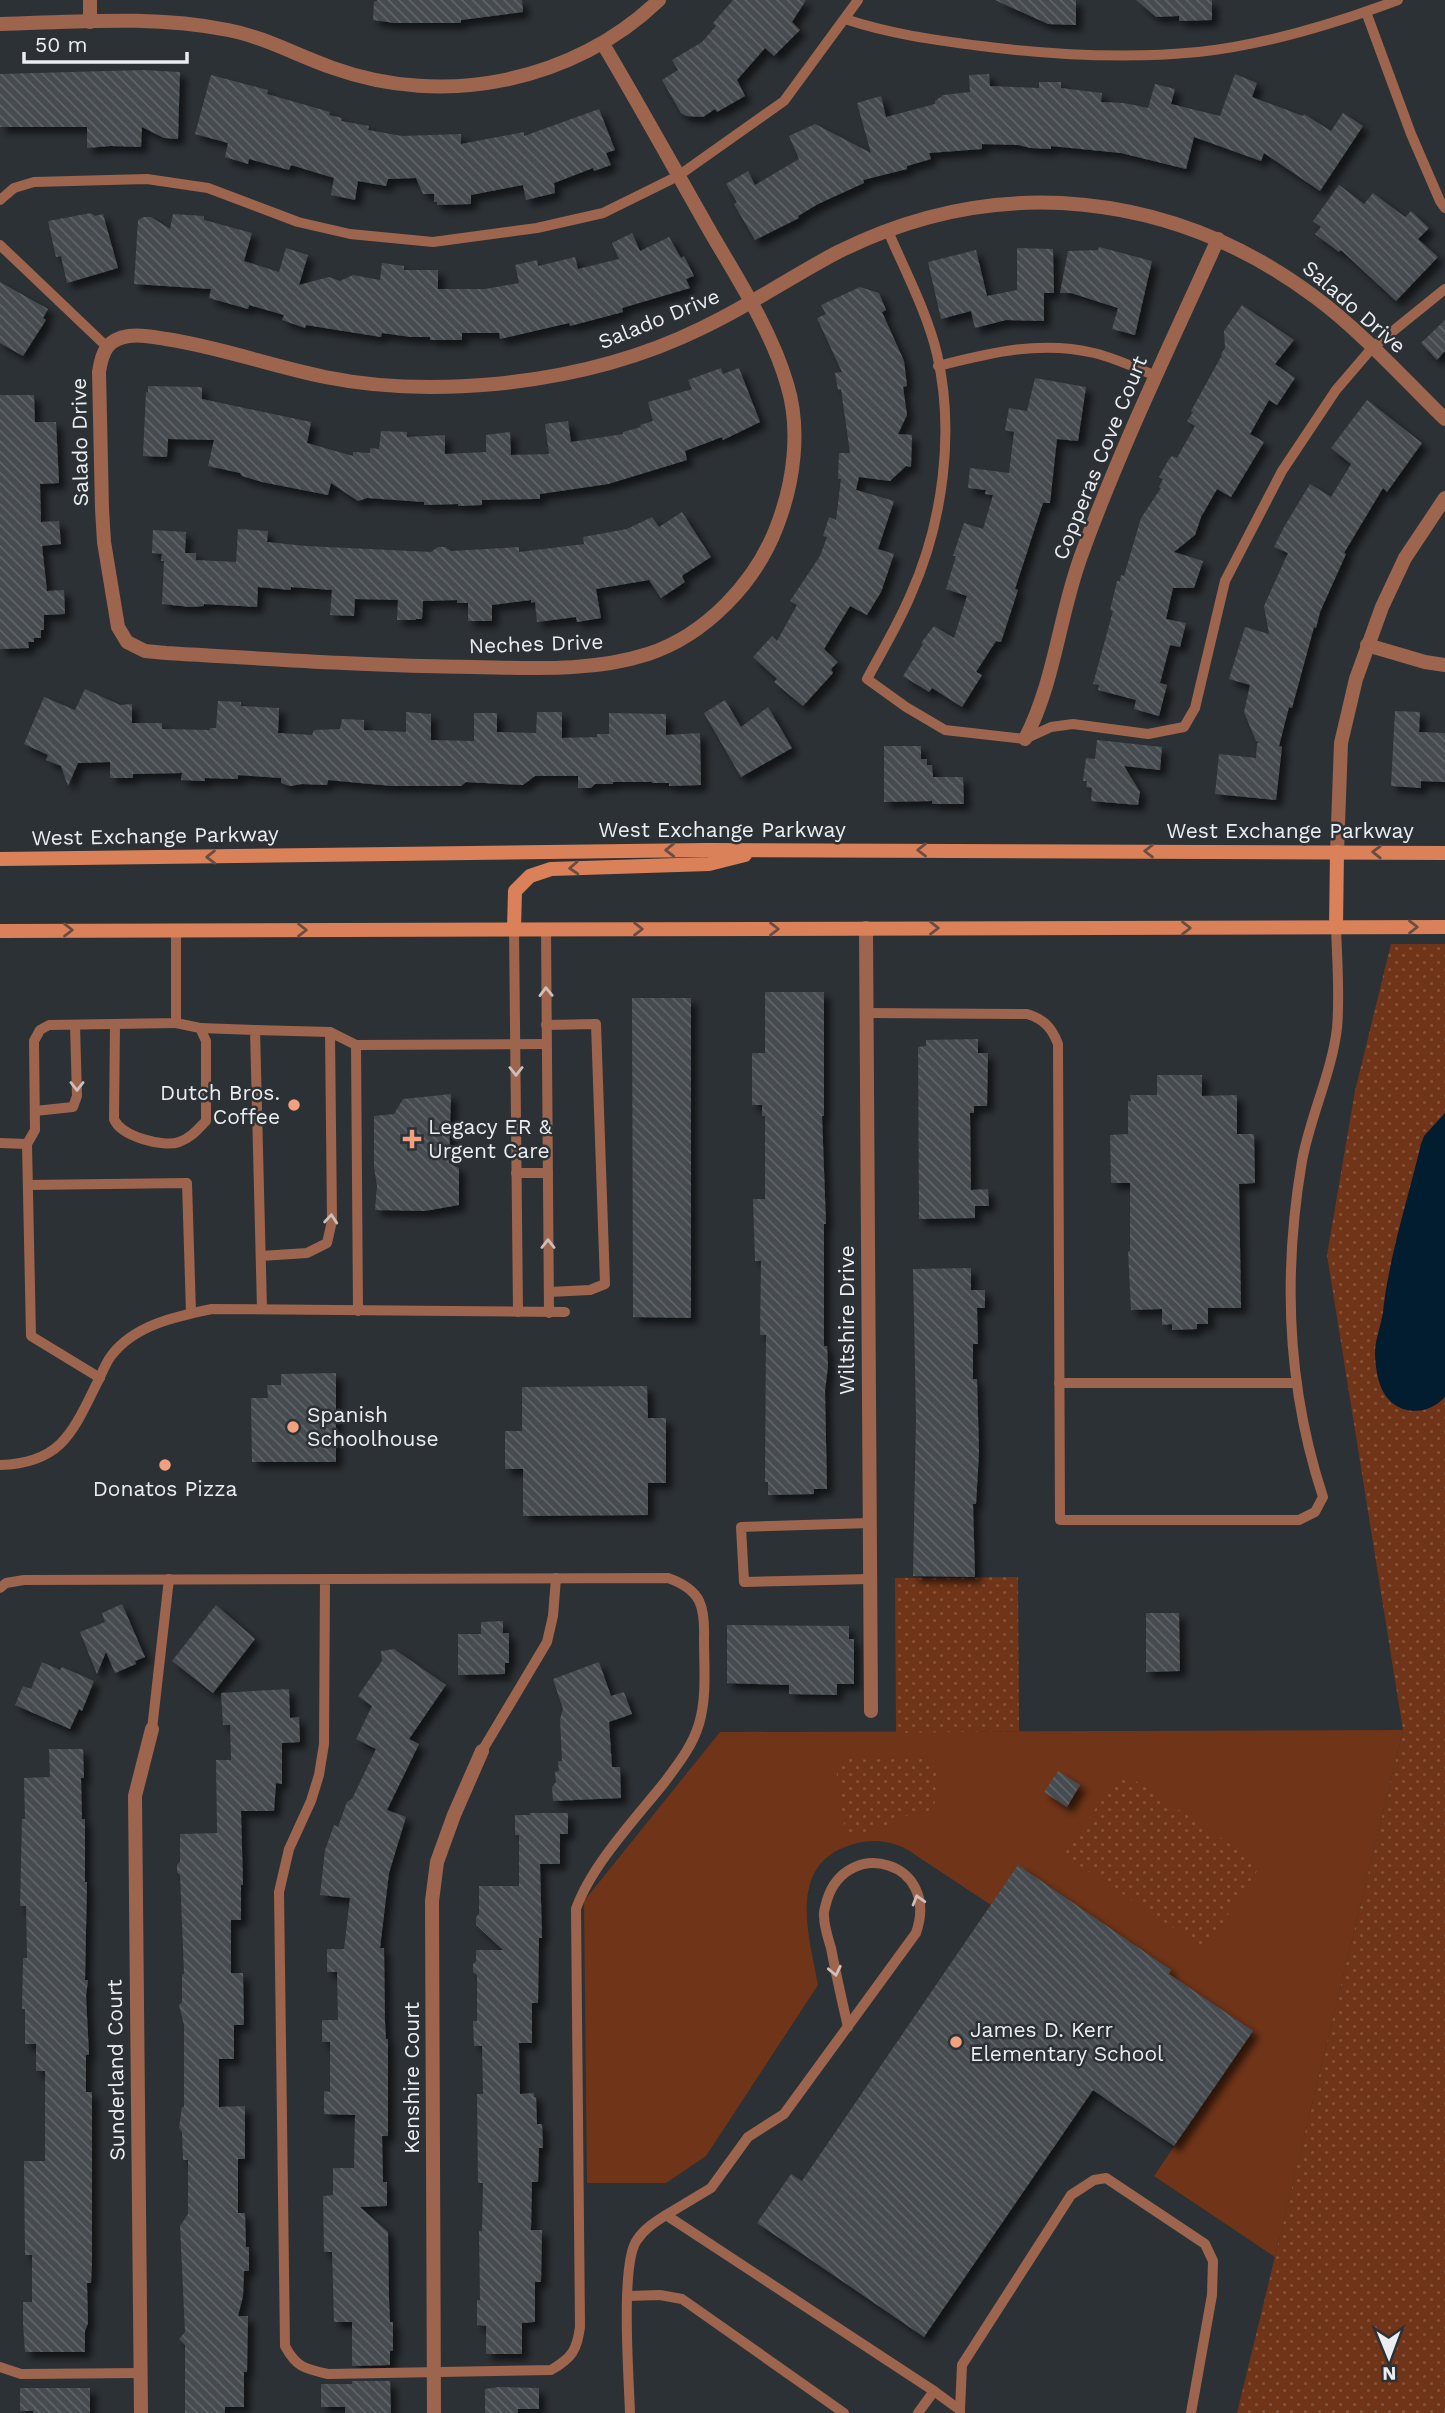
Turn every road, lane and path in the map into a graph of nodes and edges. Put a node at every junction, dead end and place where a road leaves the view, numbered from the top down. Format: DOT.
graph roads {
  1 [pos="90,0"];
  2 [pos="659,0"];
  3 [pos="858,0"];
  4 [pos="1398,0"];
  5 [pos="1366,12"];
  6 [pos="845,19"];
  7 [pos="90,22"];
  8 [pos="0,24"];
  9 [pos="603,44"];
  10 [pos="678,176"];
  11 [pos="0,200"];
  12 [pos="1445,208"];
  13 [pos="888,230"];
  14 [pos="1218,239"];
  15 [pos="0,245"];
  16 [pos="1445,289"];
  17 [pos="751,303"];
  18 [pos="106,346"];
  19 [pos="1372,348"];
  20 [pos="938,366"];
  21 [pos="1156,376"];
  22 [pos="1445,419"];
  23 [pos="1445,498"];
  24 [pos="127,642"];
  25 [pos="1367,645"];
  26 [pos="1445,665"];
  27 [pos="1025,738"];
  28 [pos="763,850"];
  29 [pos="1336,852"];
  30 [pos="1445,853"];
  31 [pos="0,859"];
  32 [pos="1336,927"];
  33 [pos="1445,927"];
  34 [pos="514,929"];
  35 [pos="546,929"];
  36 [pos="866,929"];
  37 [pos="176,930"];
  38 [pos="0,931"];
  39 [pos="866,1013"];
  40 [pos="176,1023"];
  41 [pos="115,1024"];
  42 [pos="75,1025"];
  43 [pos="547,1025"];
  44 [pos="200,1028"];
  45 [pos="255,1030"];
  46 [pos="330,1032"];
  47 [pos="515,1044"];
  48 [pos="547,1044"];
  49 [pos="356,1045"];
  50 [pos="34,1111"];
  51 [pos="0,1143"];
  52 [pos="27,1144"];
  53 [pos="516,1173"];
  54 [pos="548,1173"];
  55 [pos="28,1185"];
  56 [pos="261,1256"];
  57 [pos="549,1292"];
  58 [pos="262,1309"];
  59 [pos="358,1311"];
  60 [pos="518,1312"];
  61 [pos="565,1312"];
  62 [pos="191,1313"];
  63 [pos="549,1313"];
  64 [pos="100,1378"];
  65 [pos="1059,1383"];
  66 [pos="1297,1383"];
  67 [pos="0,1465"];
  68 [pos="870,1523"];
  69 [pos="556,1578"];
  70 [pos="169,1579"];
  71 [pos="325,1579"];
  72 [pos="870,1579"];
  73 [pos="0,1588"];
  74 [pos="871,1711"];
  75 [pos="152,1729"];
  76 [pos="482,1751"];
  77 [pos="848,2027"];
  78 [pos="666,2215"];
  79 [pos="628,2296"];
  80 [pos="0,2367"];
  81 [pos="434,2372"];
  82 [pos="140,2373"];
  83 [pos="934,2391"];
  84 [pos="960,2411"];
  85 [pos="141,2413"];
  86 [pos="434,2413"];
  87 [pos="630,2413"];
  88 [pos="844,2413"];
  89 [pos="918,2413"];
  90 [pos="1191,2413"];
  1 -- 7 [label="street"];
  2 -- 9 [label="street"];
  3 -- 6 [label="lane"];
  4 -- 5 [label="lane"];
  5 -- 6 [label="lane"];
  5 -- 12 [label="lane"];
  6 -- 10 [label="lane"];
  7 -- 8 [label="street"];
  7 -- 9 [label="street"];
  9 -- 10 [label="street, Neches Drive"];
  10 -- 11 [label="lane"];
  10 -- 17 [label="street, Neches Drive"];
  13 -- 14 [label="street, Salado Drive"];
  13 -- 17 [label="street, Salado Drive"];
  13 -- 20 [label="lane"];
  14 -- 19 [label="street, Salado Drive"];
  14 -- 21 [label="street, Copperas Cove Court"];
  15 -- 18 [label="lane"];
  16 -- 19 [label="lane"];
  17 -- 18 [label="street, Salado Drive"];
  17 -- 24 [label="street, Neches Drive"];
  18 -- 24 [label="street, Salado Drive"];
  19 -- 22 [label="street, Salado Drive"];
  19 -- 27 [label="lane"];
  20 -- 21 [label="lane"];
  20 -- 27 [label="lane"];
  21 -- 27 [label="street, Copperas Cove Court"];
  23 -- 25 [label="street"];
  25 -- 26 [label="street"];
  25 -- 29 [label="street"];
  29 -- 28 [label="main road, West Exchange Parkway, one-way"];
  28 -- 31 [label="main road, West Exchange Parkway, one-way"];
  28 -- 34 [label="main road, one-way"];
  30 -- 29 [label="main road, West Exchange Parkway, one-way"];
  29 -- 32 [label="main road"];
  32 -- 33 [label="main road, one-way"];
  36 -- 32 [label="main road, one-way"];
  32 -- 66 [label="lane"];
  34 -- 35 [label="main road"];
  37 -- 34 [label="main road, one-way"];
  34 -- 47 [label="lane"];
  35 -- 36 [label="main road, one-way"];
  43 -- 35 [label="lane, one-way"];
  36 -- 39 [label="street, Wiltshire Drive"];
  38 -- 37 [label="main road, one-way"];
  37 -- 40 [label="lane"];
  39 -- 65 [label="lane"];
  39 -- 68 [label="street, Wiltshire Drive"];
  40 -- 41 [label="lane"];
  40 -- 44 [label="lane"];
  41 -- 42 [label="lane"];
  41 -- 44 [label="lane"];
  42 -- 50 [label="lane"];
  42 -- 50 [label="lane, one-way"];
  43 -- 48 [label="lane"];
  43 -- 57 [label="lane"];
  44 -- 45 [label="lane"];
  45 -- 46 [label="lane"];
  45 -- 56 [label="lane"];
  46 -- 49 [label="lane"];
  56 -- 46 [label="lane, one-way"];
  47 -- 48 [label="lane"];
  47 -- 49 [label="lane"];
  47 -- 53 [label="lane, one-way"];
  48 -- 54 [label="lane"];
  49 -- 59 [label="lane"];
  50 -- 52 [label="lane"];
  51 -- 52 [label="lane"];
  52 -- 55 [label="lane"];
  53 -- 54 [label="lane"];
  53 -- 60 [label="lane"];
  57 -- 54 [label="lane, one-way"];
  55 -- 62 [label="lane"];
  55 -- 64 [label="lane"];
  56 -- 58 [label="lane"];
  57 -- 63 [label="lane"];
  58 -- 59 [label="lane"];
  58 -- 62 [label="lane"];
  59 -- 60 [label="lane"];
  60 -- 63 [label="lane"];
  61 -- 63 [label="lane"];
  62 -- 64 [label="lane"];
  64 -- 67 [label="lane"];
  65 -- 66 [label="lane"];
  65 -- 66 [label="lane"];
  68 -- 72 [label="street, Wiltshire Drive"];
  68 -- 72 [label="lane"];
  69 -- 71 [label="lane"];
  69 -- 76 [label="lane"];
  69 -- 81 [label="lane"];
  70 -- 71 [label="lane"];
  70 -- 73 [label="lane"];
  70 -- 75 [label="lane"];
  71 -- 81 [label="lane"];
  72 -- 74 [label="street, Wiltshire Drive"];
  75 -- 82 [label="street, Sunderland Court"];
  76 -- 81 [label="street, Kenshire Court"];
  77 -- 77 [label="lane, one-way"];
  77 -- 78 [label="lane"];
  78 -- 79 [label="lane"];
  78 -- 83 [label="lane"];
  79 -- 87 [label="lane"];
  79 -- 88 [label="lane"];
  80 -- 82 [label="lane"];
  81 -- 86 [label="street, Kenshire Court"];
  82 -- 85 [label="street, Sunderland Court"];
  83 -- 84 [label="lane"];
  83 -- 89 [label="lane"];
  84 -- 90 [label="lane"];
}
